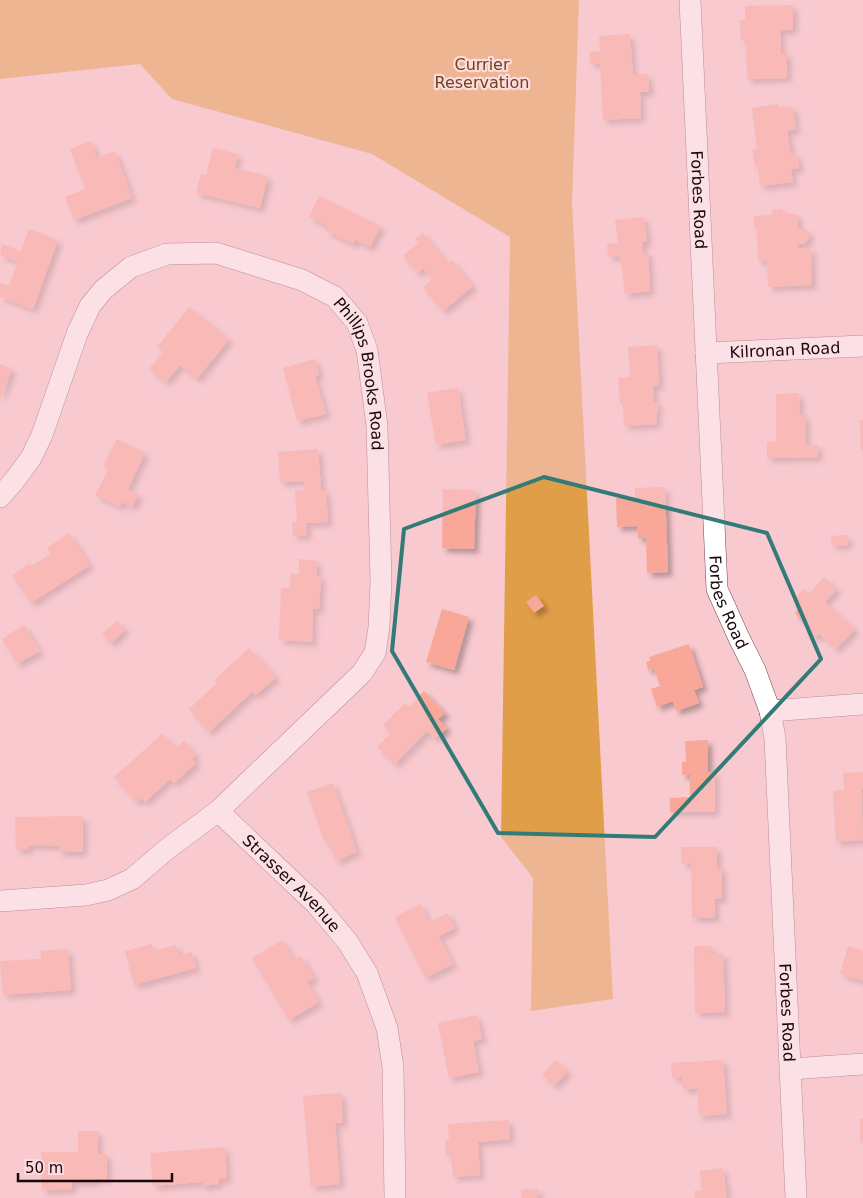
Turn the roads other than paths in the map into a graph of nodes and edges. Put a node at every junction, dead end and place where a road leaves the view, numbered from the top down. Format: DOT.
graph roads {
  1 [pos="690,0"];
  2 [pos="863,346"];
  3 [pos="706,353"];
  4 [pos="0,497"];
  5 [pos="863,704"];
  6 [pos="770,711"];
  7 [pos="218,811"];
  8 [pos="0,901"];
  9 [pos="863,1064"];
  10 [pos="791,1069"];
  11 [pos="396,1198"];
  12 [pos="796,1198"];
  1 -- 3 [label="street, Forbes Road"];
  2 -- 3 [label="street, Kilronan Road"];
  3 -- 6 [label="street, Forbes Road"];
  4 -- 7 [label="street, Phillips Brooks Road"];
  5 -- 6 [label="street"];
  6 -- 10 [label="street, Forbes Road"];
  7 -- 8 [label="street"];
  7 -- 11 [label="street, Strasser Avenue"];
  9 -- 10 [label="street"];
  10 -- 12 [label="street, Forbes Road"];
}
